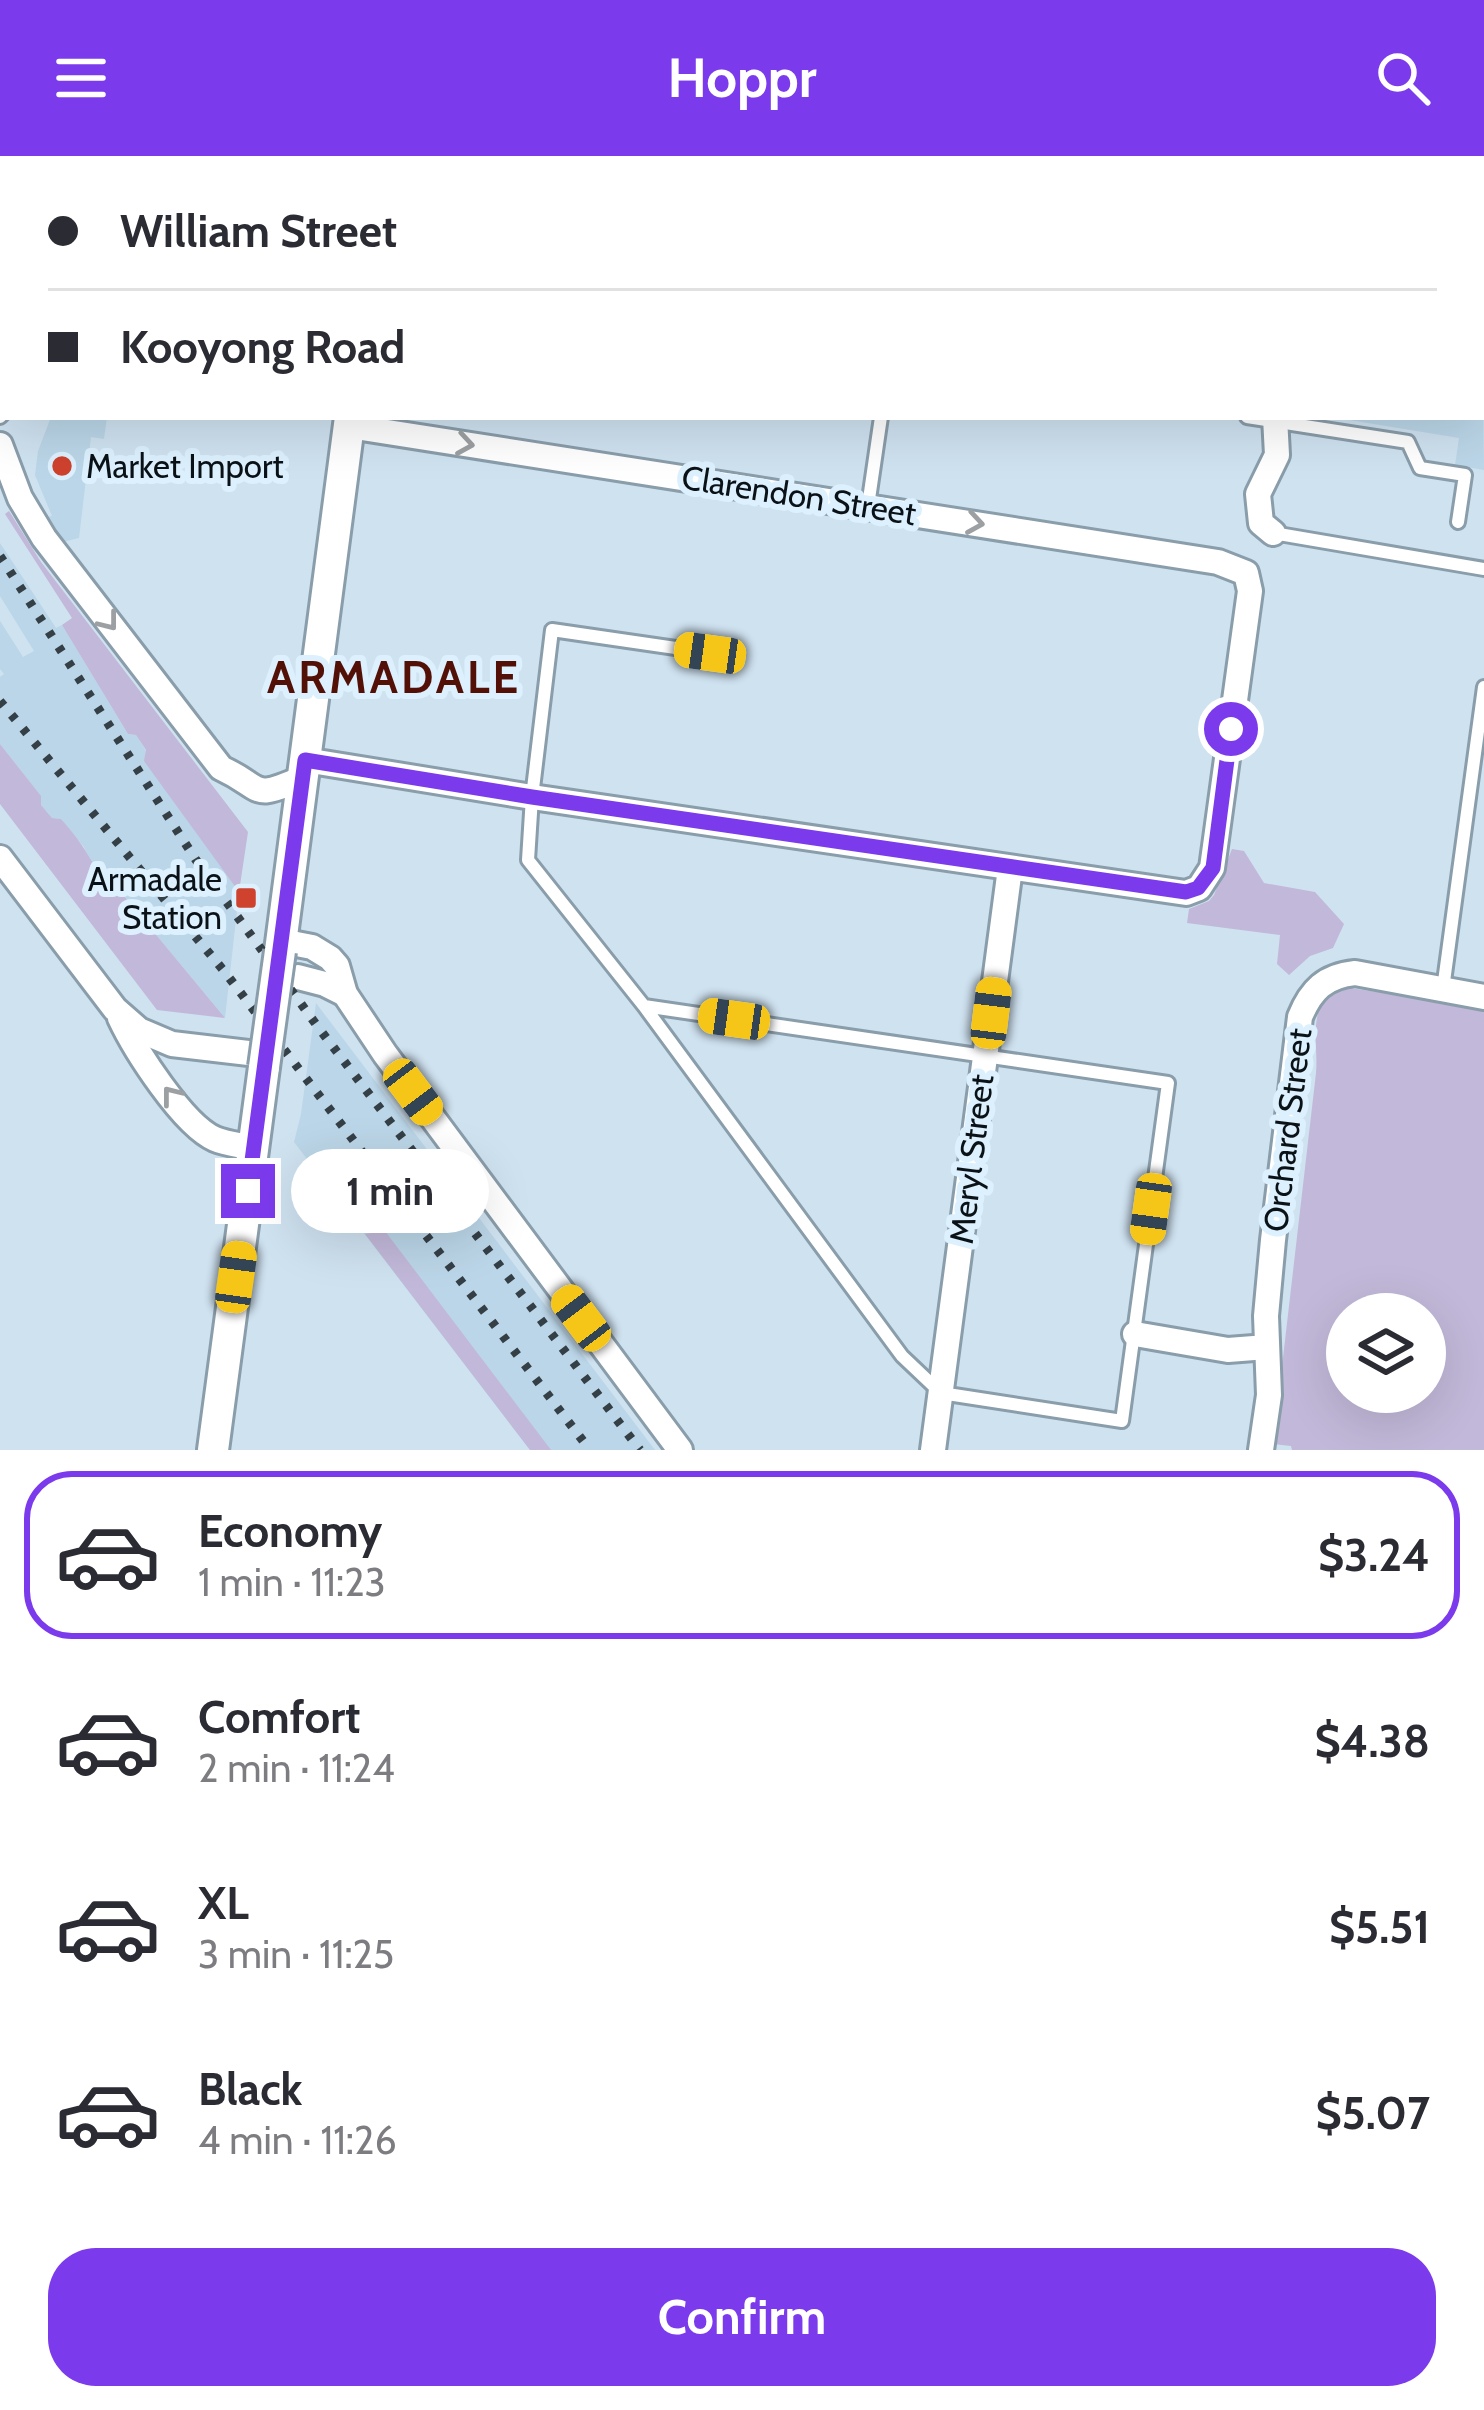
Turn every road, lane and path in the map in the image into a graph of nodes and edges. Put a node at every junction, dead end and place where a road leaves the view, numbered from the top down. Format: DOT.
graph roads {
  1 [pos="881,420"];
  2 [pos="1275,420"];
  3 [pos="350,421"];
  4 [pos="0,445"];
  5 [pos="868,506"];
  6 [pos="1458,522"];
  7 [pos="1273,533"];
  8 [pos="1484,569"];
  9 [pos="710,653"];
  10 [pos="1484,687"];
  11 [pos="304,769"];
  12 [pos="532,797"];
  13 [pos="0,858"];
  14 [pos="1010,868"];
  15 [pos="280,946"];
  16 [pos="298,977"];
  17 [pos="1443,990"];
  18 [pos="345,994"];
  19 [pos="1484,997"];
  20 [pos="644,1006"];
  21 [pos="115,1009"];
  22 [pos="985,1054"];
  23 [pos="261,1059"];
  24 [pos="253,1148"];
  25 [pos="1135,1334"];
  26 [pos="1267,1347"];
  27 [pos="941,1393"];
  28 [pos="213,1450"];
  29 [pos="680,1450"];
  30 [pos="933,1450"];
  31 [pos="1261,1450"];
  1 -- 5 [label="lane"];
  2 -- 6 [label="lane"];
  2 -- 7 [label="street"];
  3 -- 5 [label="street, Clarendon Street, one-way"];
  3 -- 11 [label="street"];
  4 -- 11 [label="street, one-way"];
  5 -- 14 [label="street, Clarendon Street, one-way"];
  7 -- 8 [label="lane"];
  9 -- 12 [label="lane"];
  10 -- 17 [label="lane"];
  11 -- 12 [label="street"];
  11 -- 15 [label="street"];
  12 -- 14 [label="street"];
  12 -- 20 [label="lane"];
  13 -- 21 [label="street"];
  14 -- 22 [label="street, Meryl Street"];
  15 -- 18 [label="street"];
  15 -- 23 [label="street, bridge"];
  16 -- 18 [label="street"];
  17 -- 19 [label="street, Orchard Street"];
  17 -- 26 [label="street, Orchard Street"];
  18 -- 29 [label="street"];
  20 -- 22 [label="lane"];
  20 -- 27 [label="lane"];
  21 -- 23 [label="street"];
  24 -- 21 [label="street, one-way"];
  22 -- 25 [label="lane"];
  22 -- 27 [label="street, Meryl Street"];
  23 -- 24 [label="street"];
  24 -- 28 [label="street"];
  25 -- 26 [label="street"];
  25 -- 27 [label="lane"];
  26 -- 31 [label="street, Orchard Street"];
  27 -- 30 [label="street, Meryl Street"];
}
